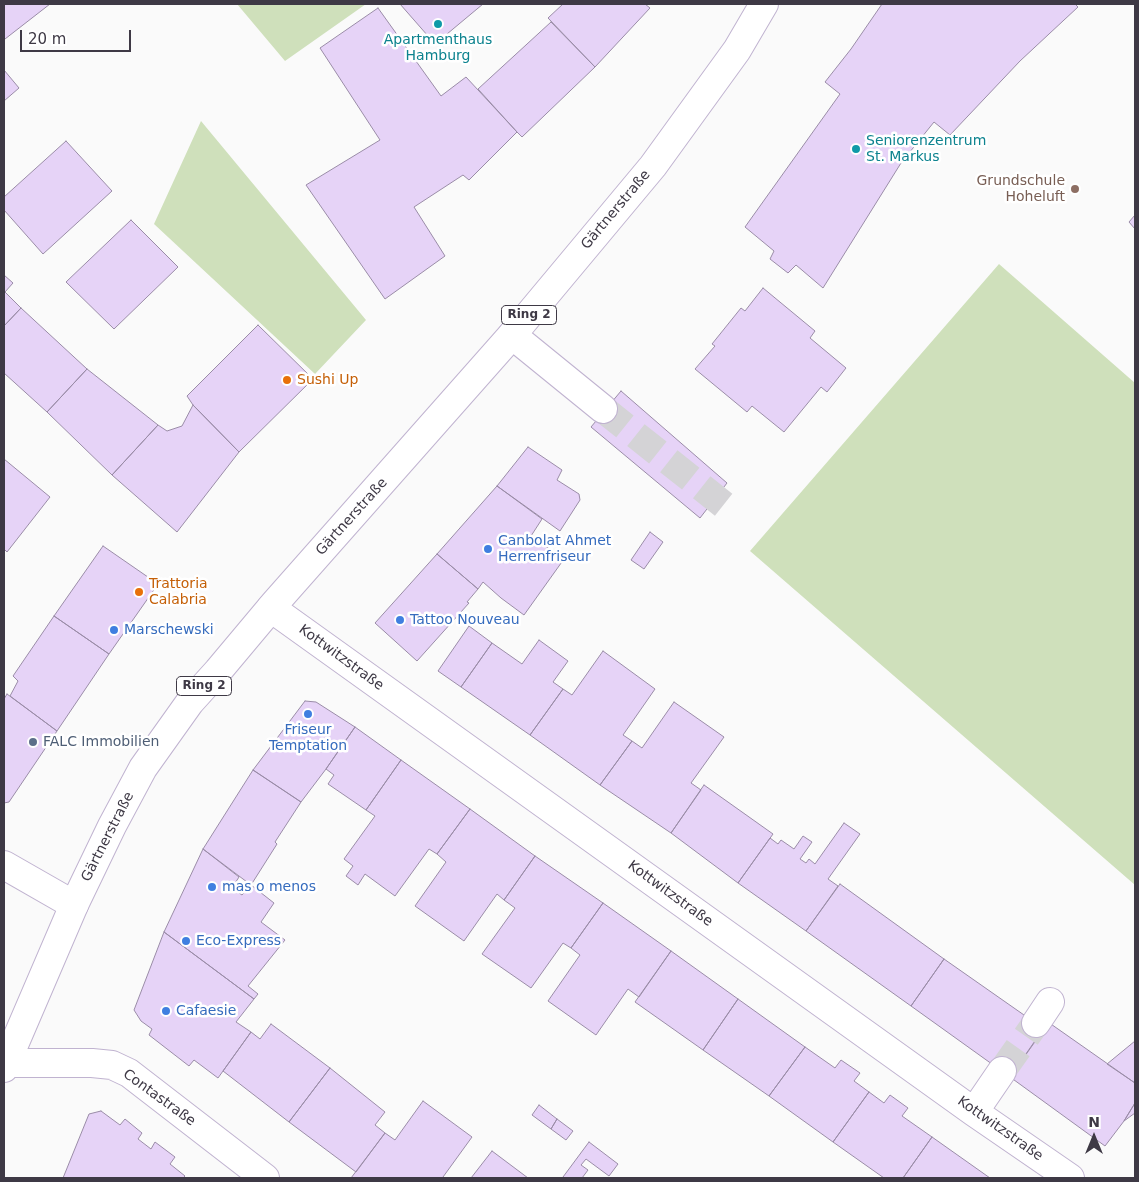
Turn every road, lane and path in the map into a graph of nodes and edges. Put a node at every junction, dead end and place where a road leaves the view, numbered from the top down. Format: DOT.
graph roads {
  1 [pos="764,4"];
  2 [pos="512,335"];
  3 [pos="603,409"];
  4 [pos="271,608"];
  5 [pos="4,865"];
  6 [pos="74,905"];
  7 [pos="5,1066"];
  8 [pos="1002,1072"];
  9 [pos="974,1112"];
  10 [pos="265,1178"];
  11 [pos="1070,1178"];
  1 -- 2 [label="street, Gärtnerstraße / Ring 2"];
  2 -- 3 [label="street"];
  2 -- 4 [label="street, Gärtnerstraße / Ring 2"];
  4 -- 6 [label="street, Gärtnerstraße / Ring 2"];
  4 -- 9 [label="street, Kottwitzstraße"];
  5 -- 6 [label="street"];
  6 -- 7 [label="street, Gärtnerstraße / Ring 2"];
  7 -- 10 [label="street, Contastraße"];
  8 -- 9 [label="street"];
  9 -- 11 [label="street, Kottwitzstraße"];
}
